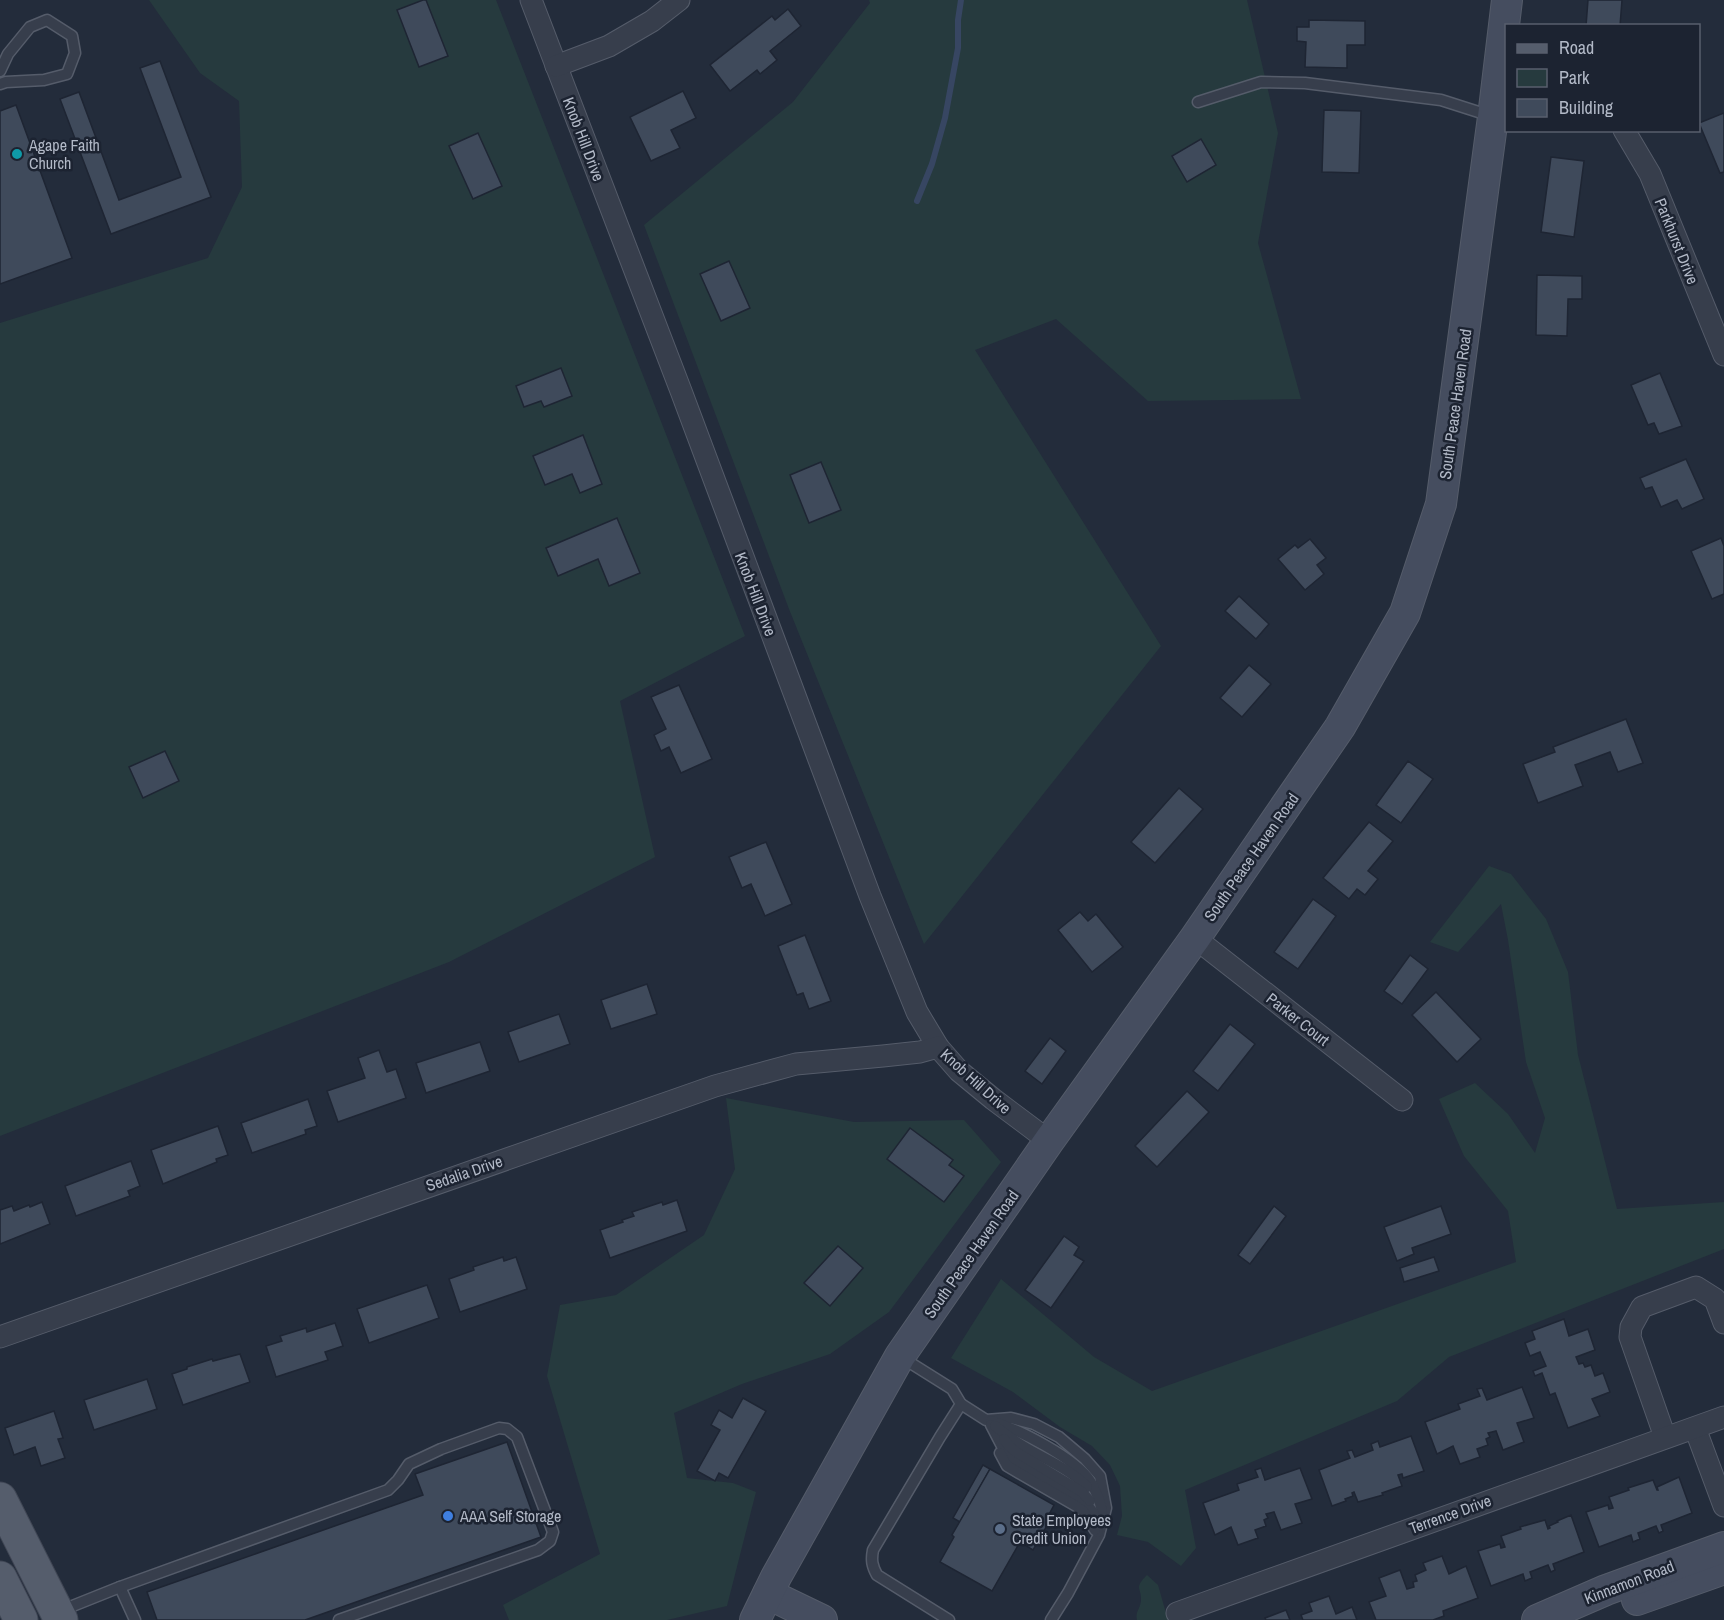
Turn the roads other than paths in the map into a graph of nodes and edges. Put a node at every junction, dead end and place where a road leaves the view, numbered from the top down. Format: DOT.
graph roads {
  1 [pos="531,0"];
  2 [pos="679,0"];
  3 [pos="1507,0"];
  4 [pos="1505,24"];
  5 [pos="1505,32"];
  6 [pos="556,66"];
  7 [pos="0,71"];
  8 [pos="1502,79"];
  9 [pos="0,84"];
  10 [pos="1198,102"];
  11 [pos="1493,117"];
  12 [pos="1625,132"];
  13 [pos="1724,356"];
  14 [pos="1195,938"];
  15 [pos="938,1047"];
  16 [pos="1402,1100"];
  17 [pos="1049,1141"];
  18 [pos="1724,1323"];
  19 [pos="0,1337"];
  20 [pos="900,1356"];
  21 [pos="961,1404"];
  22 [pos="1724,1417"];
  23 [pos="990,1423"];
  24 [pos="1695,1428"];
  25 [pos="1665,1437"];
  26 [pos="0,1499"];
  27 [pos="1724,1506"];
  28 [pos="1099,1535"];
  29 [pos="1724,1547"];
  30 [pos="1724,1569"];
  31 [pos="0,1578"];
  32 [pos="120,1587"];
  33 [pos="761,1607"];
  34 [pos="1177,1613"];
  35 [pos="59,1616"];
  36 [pos="21,1620"];
  37 [pos="135,1620"];
  38 [pos="339,1620"];
  39 [pos="822,1620"];
  40 [pos="949,1620"];
  41 [pos="1051,1620"];
  42 [pos="1537,1620"];
  43 [pos="1581,1620"];
  1 -- 6 [label="street, Knob Hill Drive"];
  2 -- 6 [label="street"];
  3 -- 4 [label="main road, South Peace Haven Road"];
  5 -- 8 [label="main road, South Peace Haven Road"];
  6 -- 15 [label="street, Knob Hill Drive"];
  7 -- 9 [label="lane"];
  8 -- 11 [label="main road, South Peace Haven Road"];
  10 -- 11 [label="lane"];
  11 -- 14 [label="main road, South Peace Haven Road"];
  12 -- 13 [label="street, Parkhurst Drive"];
  14 -- 16 [label="street, Parker Court"];
  14 -- 17 [label="main road, South Peace Haven Road"];
  15 -- 17 [label="street, Knob Hill Drive"];
  15 -- 19 [label="street, Sedalia Drive"];
  17 -- 20 [label="main road, South Peace Haven Road"];
  18 -- 25 [label="street"];
  20 -- 21 [label="lane"];
  20 -- 33 [label="main road, South Peace Haven Road"];
  21 -- 23 [label="lane"];
  21 -- 40 [label="lane"];
  22 -- 24 [label="street, Terrence Drive"];
  23 -- 28 [label="lane"];
  23 -- 28 [label="lane"];
  23 -- 28 [label="lane"];
  24 -- 25 [label="street, Terrence Drive"];
  24 -- 27 [label="street"];
  25 -- 34 [label="street, Terrence Drive"];
  26 -- 35 [label="main road"];
  28 -- 41 [label="lane"];
  29 -- 42 [label="main road, Kinnamon Road"];
  30 -- 43 [label="main road, Kinnamon Road"];
  31 -- 36 [label="main road"];
  32 -- 35 [label="lane"];
  32 -- 37 [label="lane"];
  32 -- 38 [label="lane"];
  33 -- 39 [label="main road"];
}
